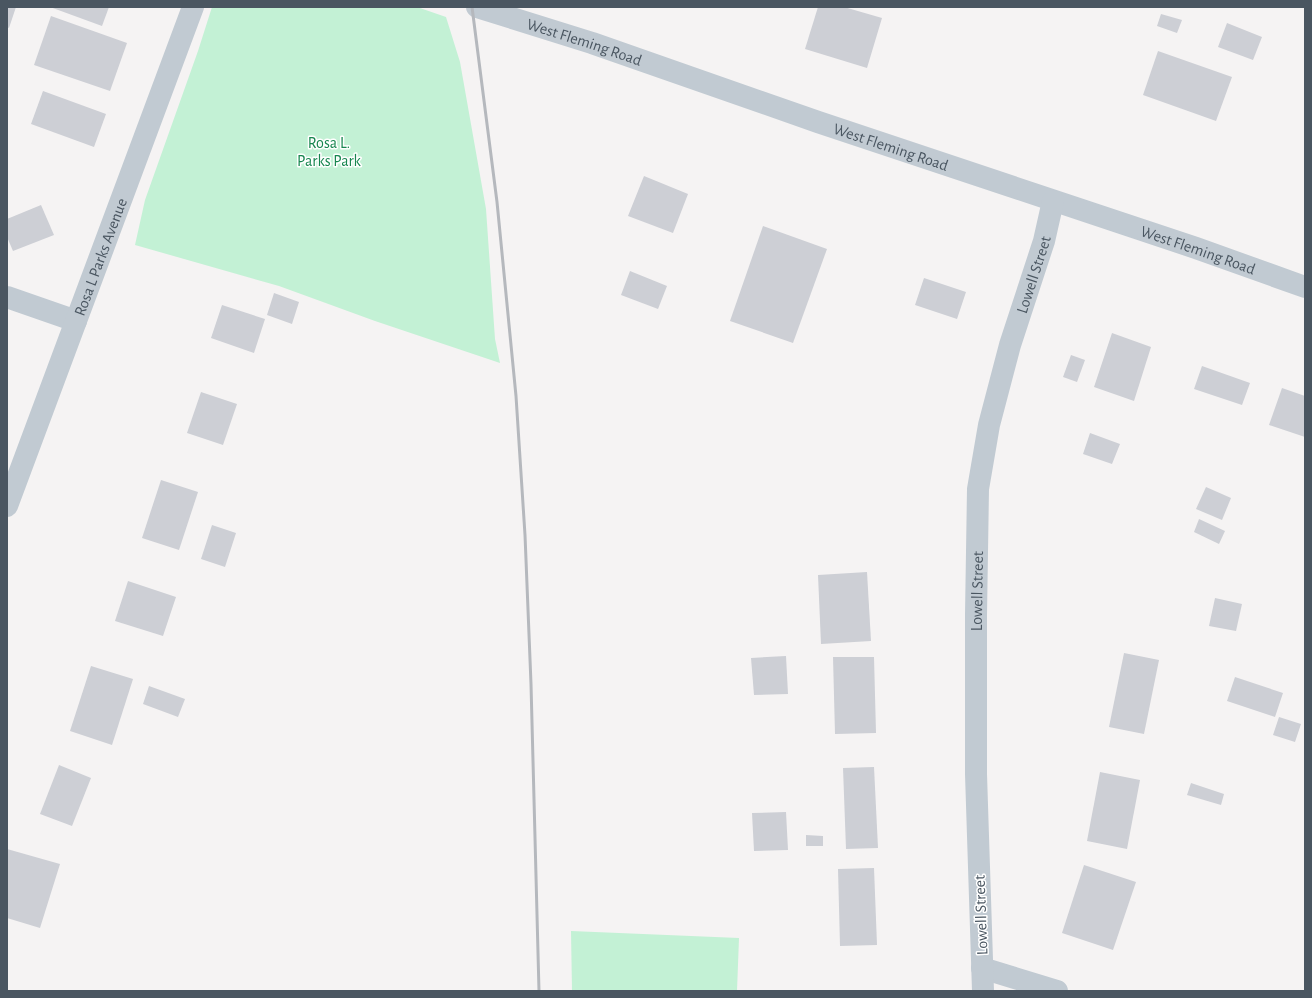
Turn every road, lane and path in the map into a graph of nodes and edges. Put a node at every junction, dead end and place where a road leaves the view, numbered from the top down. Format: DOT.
graph roads {
  1 [pos="193,7"];
  2 [pos="477,7"];
  3 [pos="1053,201"];
  4 [pos="1305,287"];
  5 [pos="7,297"];
  6 [pos="76,322"];
  7 [pos="7,506"];
  8 [pos="982,968"];
  9 [pos="983,991"];
  10 [pos="1057,991"];
  1 -- 6 [label="street, Rosa L Parks Avenue"];
  2 -- 3 [label="street, West Fleming Road"];
  3 -- 4 [label="street, West Fleming Road"];
  3 -- 8 [label="street, Lowell Street"];
  5 -- 6 [label="street"];
  6 -- 7 [label="street, Rosa L Parks Avenue"];
  8 -- 9 [label="street, Lowell Street"];
  8 -- 10 [label="street"];
}
